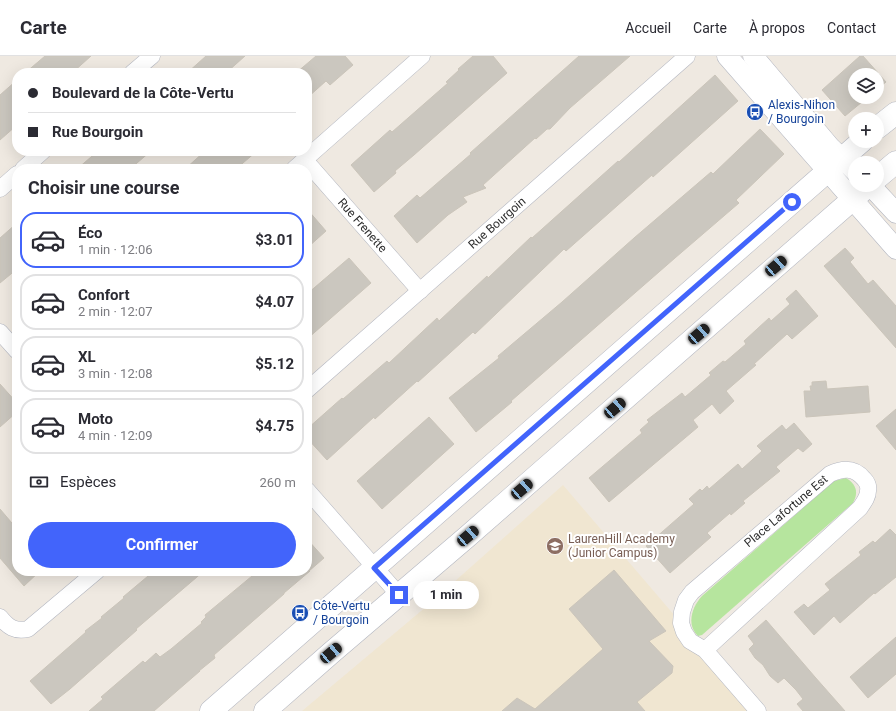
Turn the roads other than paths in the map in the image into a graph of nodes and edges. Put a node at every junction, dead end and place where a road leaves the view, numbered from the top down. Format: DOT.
graph roads {
  1 [pos="152,56"];
  2 [pos="422,56"];
  3 [pos="687,56"];
  4 [pos="727,56"];
  5 [pos="753,56"];
  6 [pos="138,68"];
  7 [pos="896,113"];
  8 [pos="884,122"];
  9 [pos="857,148"];
  10 [pos="312,153"];
  11 [pos="38,156"];
  12 [pos="308,156"];
  13 [pos="896,162"];
  14 [pos="29,164"];
  15 [pos="299,164"];
  16 [pos="842,167"];
  17 [pos="884,172"];
  18 [pos="12,178"];
  19 [pos="312,178"];
  20 [pos="0,189"];
  21 [pos="860,192"];
  22 [pos="876,192"];
  23 [pos="852,199"];
  24 [pos="896,213"];
  25 [pos="896,249"];
  26 [pos="420,291"];
  27 [pos="0,332"];
  28 [pos="12,345"];
  29 [pos="312,386"];
  30 [pos="312,496"];
  31 [pos="374,568"];
  32 [pos="91,576"];
  33 [pos="399,595"];
  34 [pos="0,617"];
  35 [pos="705,650"];
  36 [pos="211,711"];
  37 [pos="266,711"];
  38 [pos="758,711"];
  1 -- 6 [label="street"];
  2 -- 10 [label="street, Rue Frenette"];
  3 -- 26 [label="street, Rue Bourgoin"];
  4 -- 16 [label="street"];
  5 -- 16 [label="street"];
  7 -- 8 [label="main road"];
  9 -- 16 [label="main road"];
  11 -- 14 [label="street"];
  12 -- 15 [label="street, Rue Frenette"];
  13 -- 17 [label="main road"];
  16 -- 23 [label="street"];
  16 -- 31 [label="main road"];
  18 -- 20 [label="street"];
  19 -- 26 [label="street, Rue Frenette"];
  21 -- 23 [label="main road"];
  22 -- 24 [label="street"];
  23 -- 25 [label="street"];
  23 -- 33 [label="main road"];
  26 -- 29 [label="street, Rue Bourgoin"];
  27 -- 28 [label="street"];
  30 -- 31 [label="street"];
  31 -- 33 [label="street"];
  31 -- 36 [label="main road"];
  32 -- 34 [label="street"];
  33 -- 37 [label="main road"];
  35 -- 35 [label="street, Place Lafortune Est"];
  35 -- 38 [label="street"];
}
